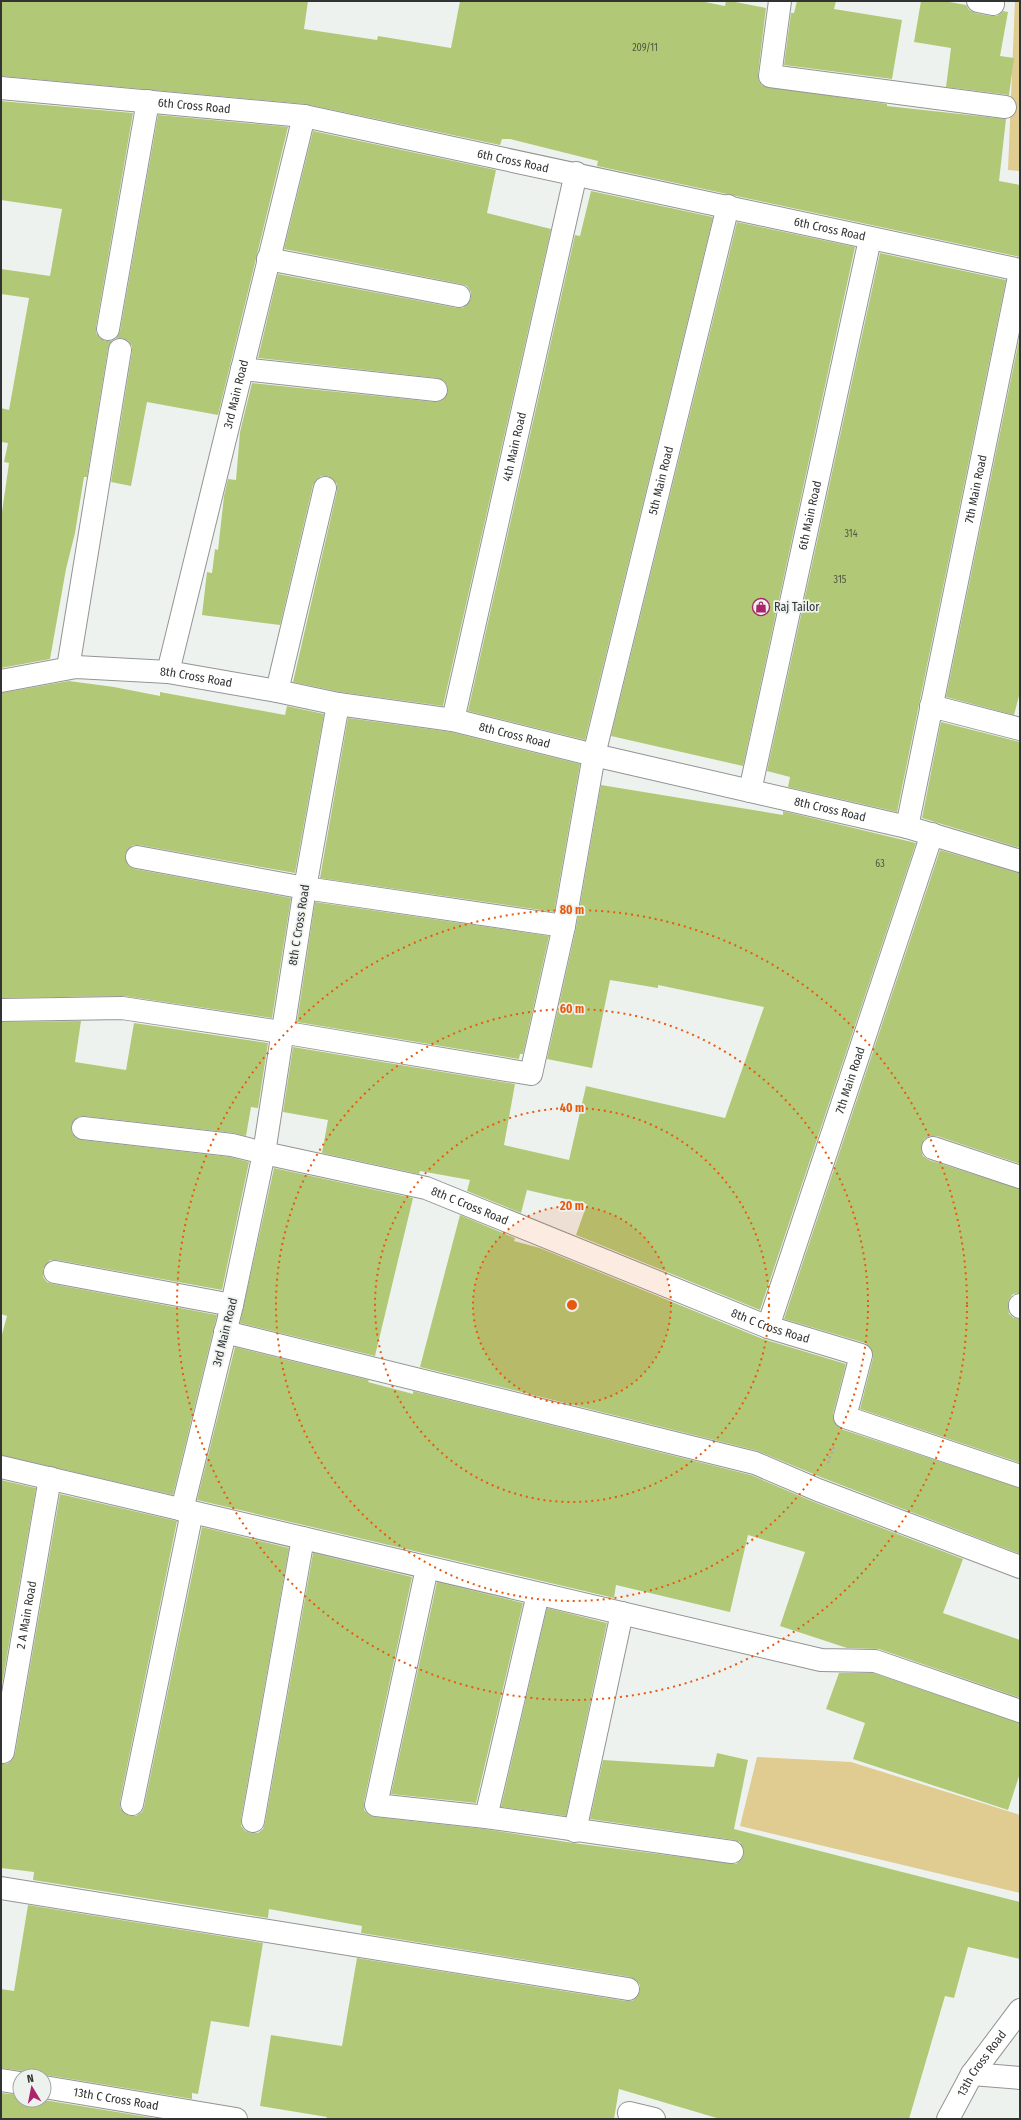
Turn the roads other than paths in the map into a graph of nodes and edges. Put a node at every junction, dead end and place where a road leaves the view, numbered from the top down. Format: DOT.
graph roads {
  1 [pos="780,1"];
  2 [pos="1,88"];
  3 [pos="148,101"];
  4 [pos="1005,107"];
  5 [pos="304,116"];
  6 [pos="576,173"];
  7 [pos="728,206"];
  8 [pos="870,239"];
  9 [pos="268,259"];
  10 [pos="1020,271"];
  11 [pos="459,296"];
  12 [pos="108,329"];
  13 [pos="120,350"];
  14 [pos="242,369"];
  15 [pos="436,390"];
  16 [pos="325,488"];
  17 [pos="68,668"];
  18 [pos="168,672"];
  19 [pos="1,681"];
  20 [pos="277,691"];
  21 [pos="338,704"];
  22 [pos="931,706"];
  23 [pos="453,720"];
  24 [pos="1020,729"];
  25 [pos="594,756"];
  26 [pos="750,791"];
  27 [pos="907,827"];
  28 [pos="932,834"];
  29 [pos="137,857"];
  30 [pos="1020,861"];
  31 [pos="305,888"];
  32 [pos="564,926"];
  33 [pos="1,1010"];
  34 [pos="281,1032"];
  35 [pos="83,1128"];
  36 [pos="933,1148"];
  37 [pos="264,1153"];
  38 [pos="1020,1177"];
  39 [pos="55,1272"];
  40 [pos="232,1305"];
  41 [pos="768,1327"];
  42 [pos="225,1332"];
  43 [pos="1,1467"];
  44 [pos="1020,1476"];
  45 [pos="50,1478"];
  46 [pos="187,1511"];
  47 [pos="303,1538"];
  48 [pos="1020,1567"];
  49 [pos="428,1568"];
  50 [pos="538,1594"];
  51 [pos="622,1613"];
  52 [pos="1020,1711"];
  53 [pos="3,1752"];
  54 [pos="132,1804"];
  55 [pos="486,1818"];
  56 [pos="253,1821"];
  57 [pos="574,1831"];
  58 [pos="732,1852"];
  59 [pos="1,1888"];
  60 [pos="628,1989"];
  61 [pos="1020,2010"];
  62 [pos="972,2074"];
  63 [pos="1020,2078"];
  64 [pos="1,2080"];
  65 [pos="12,2082"];
  66 [pos="52,2088"];
  67 [pos="629,2113"];
  68 [pos="236,2119"];
  69 [pos="654,2119"];
  70 [pos="948,2119"];
  1 -- 4 [label="street"];
  2 -- 3 [label="street, 6th Cross Road"];
  3 -- 5 [label="street, 6th Cross Road"];
  3 -- 12 [label="street"];
  5 -- 6 [label="street, 6th Cross Road"];
  5 -- 9 [label="street, 3rd Main Road"];
  6 -- 7 [label="street, 6th Cross Road"];
  6 -- 23 [label="street, 4th Main Road"];
  7 -- 8 [label="street, 6th Cross Road"];
  7 -- 25 [label="street, 5th Main Road"];
  8 -- 10 [label="street, 6th Cross Road"];
  8 -- 26 [label="street, 6th Main Road"];
  9 -- 11 [label="street"];
  9 -- 14 [label="street, 3rd Main Road"];
  10 -- 22 [label="street, 7th Main Road"];
  13 -- 17 [label="street"];
  14 -- 15 [label="street"];
  14 -- 18 [label="street, 3rd Main Road"];
  16 -- 20 [label="street"];
  17 -- 18 [label="street, 8th Cross Road"];
  17 -- 19 [label="street, 8th Cross Road"];
  18 -- 20 [label="street, 8th Cross Road"];
  20 -- 21 [label="street, 8th Cross Road"];
  21 -- 23 [label="street, 8th Cross Road"];
  21 -- 31 [label="street, 8th C Cross Road"];
  22 -- 24 [label="street"];
  22 -- 27 [label="street, 7th Main Road"];
  23 -- 25 [label="street, 8th Cross Road"];
  25 -- 26 [label="street, 8th Cross Road"];
  25 -- 32 [label="street, 5th Main Road"];
  26 -- 27 [label="street, 8th Cross Road"];
  27 -- 28 [label="street, 8th Cross Road"];
  28 -- 30 [label="street, 8th Cross Road"];
  28 -- 41 [label="street, 7th Main Road"];
  29 -- 31 [label="street"];
  31 -- 32 [label="street"];
  31 -- 34 [label="street, 8th C Cross Road"];
  32 -- 34 [label="street, 5th Main Road"];
  33 -- 34 [label="street"];
  34 -- 37 [label="street, 8th C Cross Road"];
  35 -- 37 [label="street"];
  36 -- 38 [label="street"];
  37 -- 40 [label="street, 3rd Main Road"];
  37 -- 41 [label="street, 8th C Cross Road"];
  39 -- 40 [label="street"];
  40 -- 42 [label="street, 3rd Main Road"];
  41 -- 44 [label="street, 8th C Cross Road"];
  42 -- 46 [label="street, 3rd Main Road"];
  42 -- 48 [label="street"];
  43 -- 45 [label="street"];
  45 -- 46 [label="street"];
  45 -- 53 [label="street, 2 A Main Road"];
  46 -- 47 [label="street"];
  46 -- 54 [label="street, 3rd Main Road"];
  47 -- 49 [label="street"];
  47 -- 56 [label="street"];
  49 -- 50 [label="street"];
  49 -- 55 [label="street"];
  50 -- 51 [label="street"];
  50 -- 55 [label="street"];
  51 -- 52 [label="street"];
  51 -- 57 [label="street"];
  55 -- 57 [label="street"];
  57 -- 58 [label="street"];
  59 -- 60 [label="street"];
  61 -- 62 [label="street, 13th Cross Road"];
  62 -- 63 [label="street"];
  62 -- 70 [label="street, 13th Cross Road"];
  64 -- 65 [label="street"];
  66 -- 68 [label="street, 13th C Cross Road"];
  67 -- 69 [label="street"];
}
